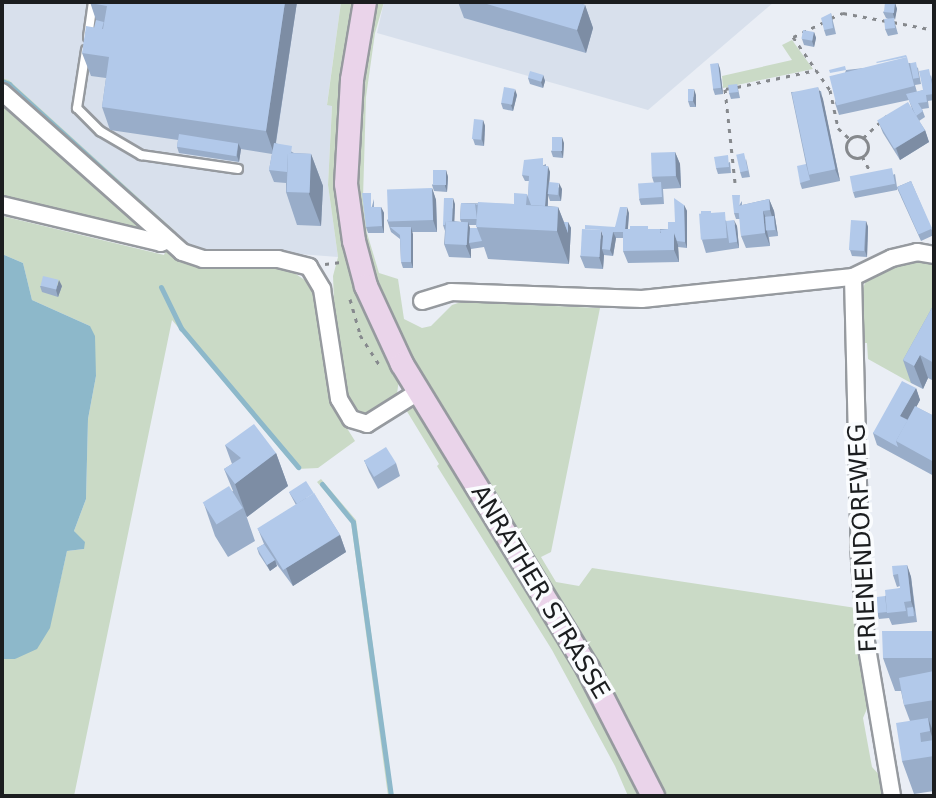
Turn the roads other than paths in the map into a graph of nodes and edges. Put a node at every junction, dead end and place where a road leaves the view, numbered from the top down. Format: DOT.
graph roads {
  1 [pos="93,2"];
  2 [pos="365,2"];
  3 [pos="2,92"];
  4 [pos="238,169"];
  5 [pos="2,205"];
  6 [pos="168,240"];
  7 [pos="934,255"];
  8 [pos="853,277"];
  9 [pos="422,301"];
  10 [pos="418,392"];
  11 [pos="653,796"];
  12 [pos="892,796"];
  1 -- 4 [label="lane"];
  2 -- 10 [label="street, ANRATHER STRASSE"];
  3 -- 6 [label="street"];
  5 -- 6 [label="street"];
  6 -- 10 [label="street"];
  7 -- 8 [label="street"];
  8 -- 9 [label="street"];
  8 -- 12 [label="street, FRIENENDORFWEG"];
  10 -- 11 [label="street, ANRATHER STRASSE"];
}
